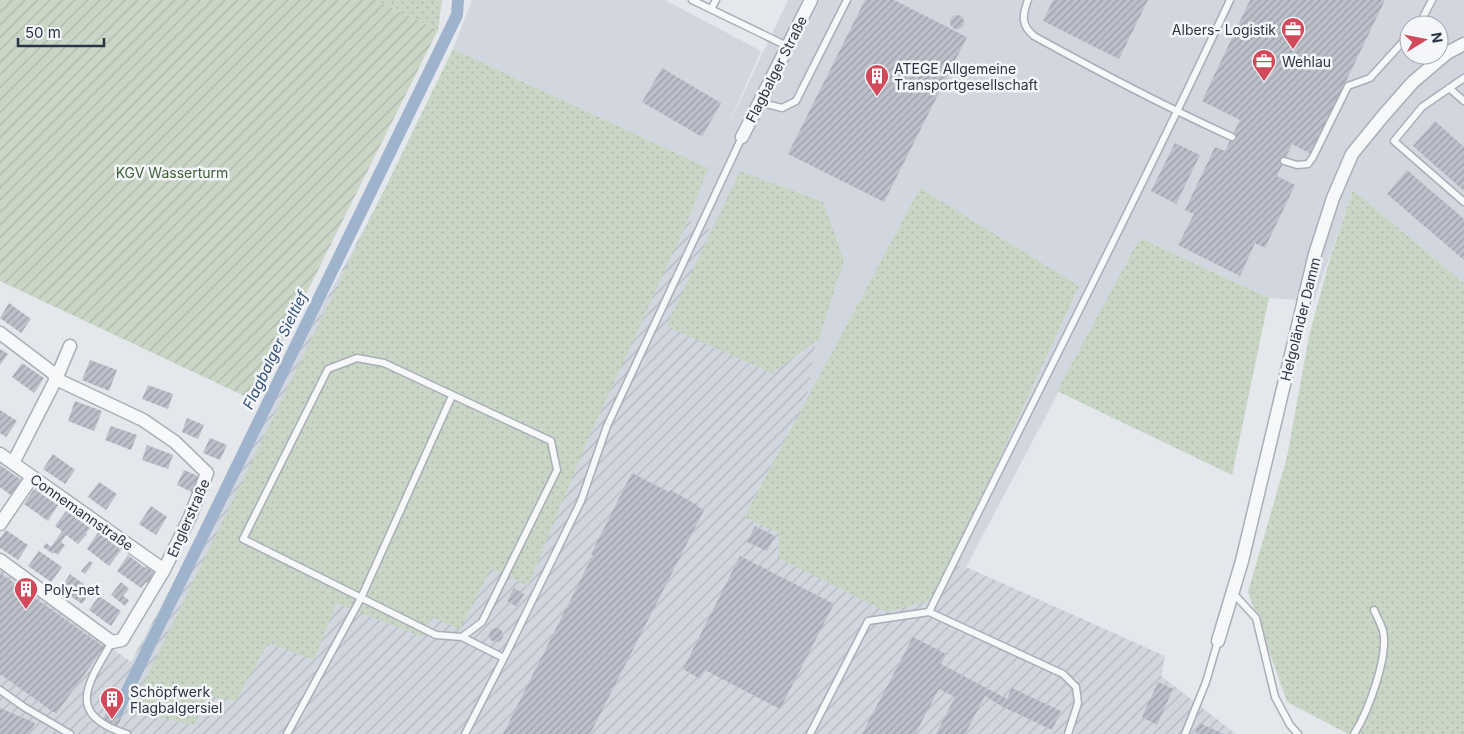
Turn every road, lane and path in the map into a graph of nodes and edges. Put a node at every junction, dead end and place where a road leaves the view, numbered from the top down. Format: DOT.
graph roads {
  1 [pos="692,0"];
  2 [pos="716,0"];
  3 [pos="810,0"];
  4 [pos="847,0"];
  5 [pos="1028,0"];
  6 [pos="1230,0"];
  7 [pos="1432,0"];
  8 [pos="712,10"];
  9 [pos="1424,15"];
  10 [pos="1464,44"];
  11 [pos="787,46"];
  12 [pos="1399,46"];
  13 [pos="1464,78"];
  14 [pos="1449,88"];
  15 [pos="1464,101"];
  16 [pos="758,102"];
  17 [pos="1178,112"];
  18 [pos="1232,136"];
  19 [pos="742,138"];
  20 [pos="1284,161"];
  21 [pos="1464,202"];
  22 [pos="0,333"];
  23 [pos="70,346"];
  24 [pos="56,379"];
  25 [pos="452,396"];
  26 [pos="0,454"];
  27 [pos="13,463"];
  28 [pos="32,477"];
  29 [pos="0,524"];
  30 [pos="0,560"];
  31 [pos="164,570"];
  32 [pos="1233,593"];
  33 [pos="360,598"];
  34 [pos="1374,610"];
  35 [pos="929,612"];
  36 [pos="462,637"];
  37 [pos="117,641"];
  38 [pos="1218,641"];
  39 [pos="504,658"];
  40 [pos="0,690"];
  41 [pos="70,734"];
  42 [pos="127,734"];
  43 [pos="287,734"];
  44 [pos="465,734"];
  45 [pos="810,734"];
  46 [pos="1068,734"];
  47 [pos="1185,734"];
  48 [pos="1298,734"];
  49 [pos="1354,734"];
  1 -- 8 [label="lane"];
  2 -- 8 [label="lane"];
  3 -- 11 [label="street, Flagbalger Straße"];
  4 -- 16 [label="lane"];
  5 -- 17 [label="lane"];
  6 -- 17 [label="lane"];
  7 -- 9 [label="lane"];
  8 -- 11 [label="lane"];
  10 -- 32 [label="street, Helgoländer Damm"];
  11 -- 16 [label="street, Flagbalger Straße"];
  12 -- 20 [label="lane"];
  13 -- 14 [label="lane"];
  14 -- 15 [label="lane"];
  14 -- 21 [label="lane"];
  16 -- 19 [label="street, Flagbalger Straße"];
  17 -- 18 [label="lane"];
  17 -- 35 [label="lane"];
  19 -- 39 [label="lane"];
  22 -- 24 [label="street, Englerstraße"];
  23 -- 24 [label="street"];
  24 -- 27 [label="street"];
  24 -- 31 [label="street, Englerstraße"];
  25 -- 33 [label="lane"];
  25 -- 33 [label="lane"];
  25 -- 36 [label="lane"];
  26 -- 27 [label="street, Connemannstraße"];
  27 -- 28 [label="street, Connemannstraße"];
  28 -- 29 [label="street"];
  28 -- 31 [label="street, Connemannstraße"];
  30 -- 37 [label="street"];
  31 -- 37 [label="street, Englerstraße"];
  32 -- 38 [label="street, Helgoländer Damm"];
  32 -- 48 [label="lane"];
  33 -- 36 [label="lane"];
  33 -- 43 [label="lane"];
  34 -- 49 [label="lane"];
  35 -- 45 [label="lane"];
  35 -- 46 [label="lane"];
  36 -- 39 [label="lane"];
  37 -- 42 [label="lane"];
  38 -- 47 [label="lane"];
  39 -- 44 [label="lane"];
  40 -- 41 [label="lane"];
}
